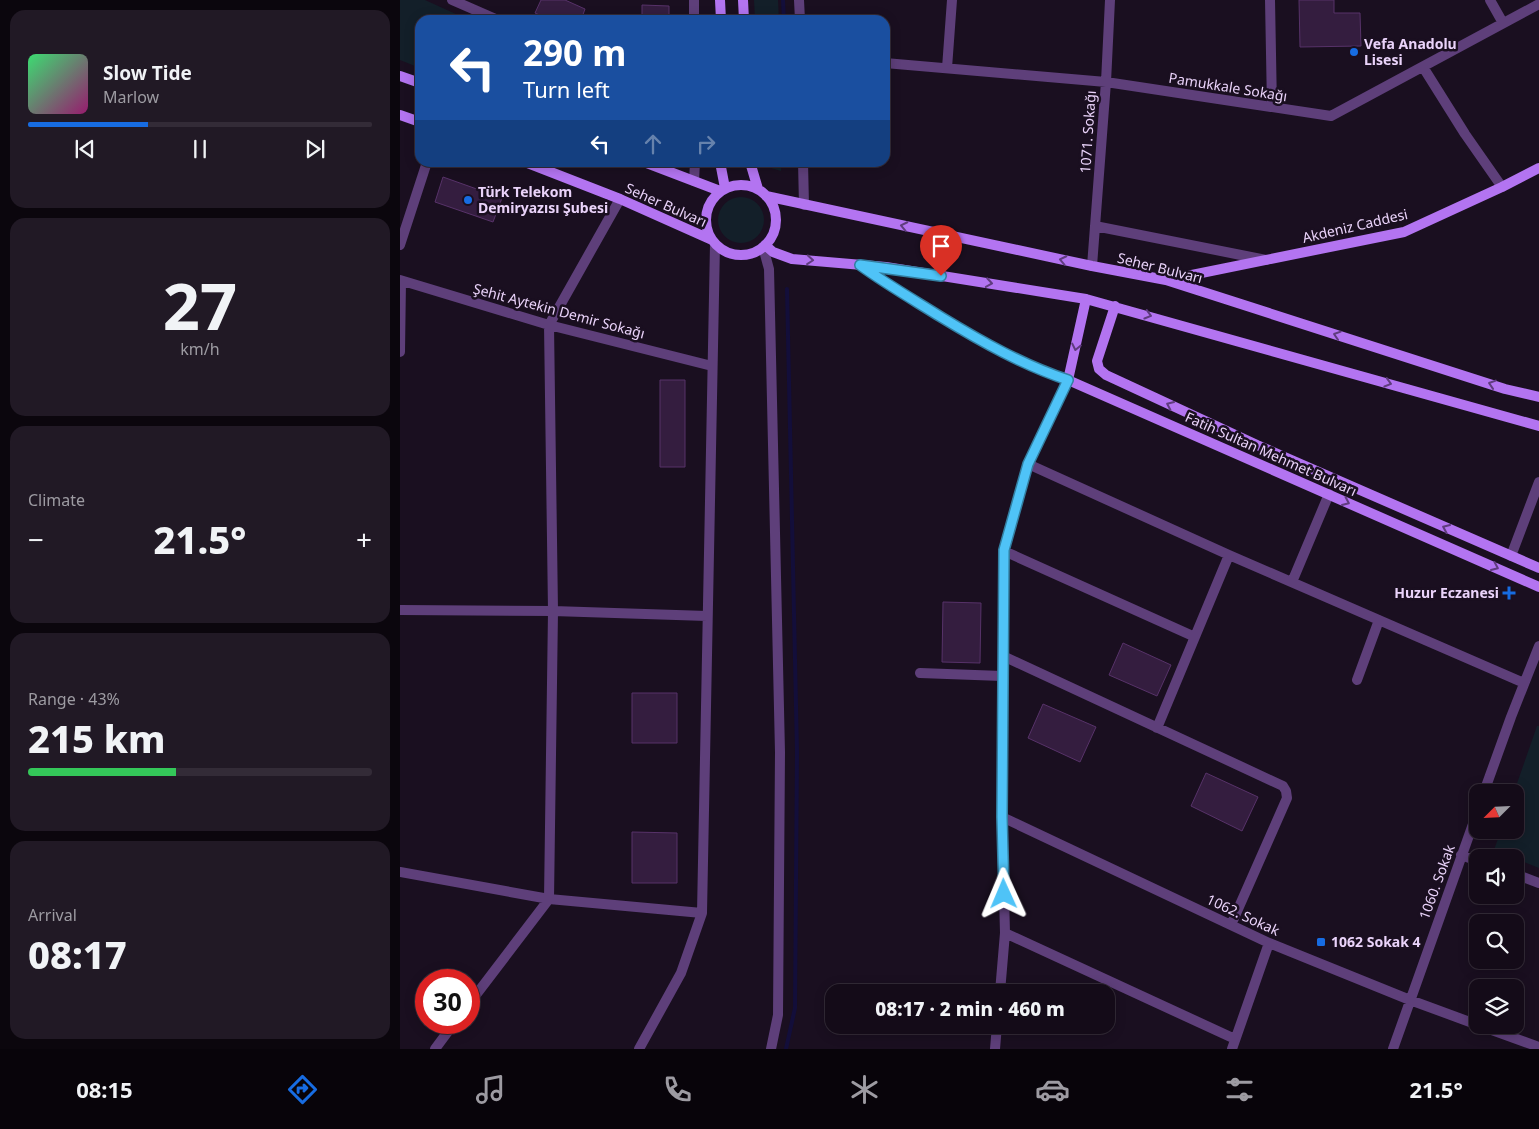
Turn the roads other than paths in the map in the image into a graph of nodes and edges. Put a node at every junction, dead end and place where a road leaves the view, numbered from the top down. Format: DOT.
graph roads {
  1 [pos="452,0"];
  2 [pos="694,0"];
  3 [pos="720,0"];
  4 [pos="743,0"];
  5 [pos="800,0"];
  6 [pos="952,0"];
  7 [pos="1110,0"];
  8 [pos="1270,0"];
  9 [pos="1490,0"];
  10 [pos="1539,4"];
  11 [pos="486,15"];
  12 [pos="694,15"];
  13 [pos="721,15"];
  14 [pos="744,15"];
  15 [pos="800,15"];
  16 [pos="1503,23"];
  17 [pos="890,63"];
  18 [pos="1423,67"];
  19 [pos="947,68"];
  20 [pos="400,76"];
  21 [pos="415,81"];
  22 [pos="1106,82"];
  23 [pos="1272,107"];
  24 [pos="400,115"];
  25 [pos="415,120"];
  26 [pos="425,167"];
  27 [pos="538,167"];
  28 [pos="657,167"];
  29 [pos="695,167"];
  30 [pos="721,167"];
  31 [pos="752,167"];
  32 [pos="803,167"];
  33 [pos="1539,168"];
  34 [pos="694,181"];
  35 [pos="1502,187"];
  36 [pos="723,189"];
  37 [pos="762,192"];
  38 [pos="620,199"];
  39 [pos="804,205"];
  40 [pos="1095,226"];
  41 [pos="713,242"];
  42 [pos="400,245"];
  43 [pos="764,246"];
  44 [pos="1267,260"];
  45 [pos="860,265"];
  46 [pos="1092,266"];
  47 [pos="401,280"];
  48 [pos="1166,280"];
  49 [pos="1086,299"];
  50 [pos="1115,306"];
  51 [pos="549,325"];
  52 [pos="400,352"];
  53 [pos="712,366"];
  54 [pos="1068,380"];
  55 [pos="1539,397"];
  56 [pos="1539,426"];
  57 [pos="1028,464"];
  58 [pos="1539,482"];
  59 [pos="1329,494"];
  60 [pos="1004,550"];
  61 [pos="1229,554"];
  62 [pos="1511,556"];
  63 [pos="1539,568"];
  64 [pos="1292,582"];
  65 [pos="1539,587"];
  66 [pos="400,610"];
  67 [pos="553,611"];
  68 [pos="707,616"];
  69 [pos="1378,620"];
  70 [pos="1195,637"];
  71 [pos="1539,646"];
  72 [pos="1003,656"];
  73 [pos="920,673"];
  74 [pos="1002,676"];
  75 [pos="1357,680"];
  76 [pos="1524,683"];
  77 [pos="1157,728"];
  78 [pos="1487,784"];
  79 [pos="1002,817"];
  80 [pos="1469,834"];
  81 [pos="1461,855"];
  82 [pos="1469,858"];
  83 [pos="400,872"];
  84 [pos="1524,877"];
  85 [pos="1539,883"];
  86 [pos="549,899"];
  87 [pos="702,913"];
  88 [pos="1231,925"];
  89 [pos="1004,933"];
  90 [pos="1269,943"];
  91 [pos="1001,984"];
  92 [pos="480,990"];
  93 [pos="1410,1000"];
  94 [pos="1469,1022"];
  95 [pos="446,1034"];
  96 [pos="996,1034"];
  97 [pos="1503,1034"];
  98 [pos="1233,1044"];
  99 [pos="1539,1047"];
  100 [pos="435,1049"];
  101 [pos="639,1049"];
  102 [pos="771,1049"];
  103 [pos="995,1049"];
  104 [pos="1393,1049"];
  1 -- 11 [label="street"];
  2 -- 12 [label="street"];
  3 -- 13 [label="main road"];
  4 -- 14 [label="main road"];
  5 -- 15 [label="street"];
  6 -- 19 [label="street"];
  7 -- 22 [label="street, 1071. Sokağı"];
  8 -- 23 [label="street"];
  9 -- 16 [label="street"];
  10 -- 16 [label="street, Pamukkale Sokağı"];
  16 -- 18 [label="street, Pamukkale Sokağı"];
  17 -- 19 [label="street, Pamukkale Sokağı"];
  18 -- 23 [label="street, Pamukkale Sokağı"];
  18 -- 35 [label="street"];
  19 -- 22 [label="street, Pamukkale Sokağı"];
  20 -- 21 [label="main road"];
  22 -- 23 [label="street, Pamukkale Sokağı"];
  22 -- 40 [label="street, 1071. Sokağı"];
  24 -- 25 [label="main road"];
  26 -- 42 [label="street"];
  27 -- 38 [label="main road, Seher Bulvarı"];
  28 -- 34 [label="main road"];
  29 -- 34 [label="street"];
  30 -- 36 [label="main road"];
  31 -- 37 [label="main road"];
  32 -- 39 [label="street"];
  33 -- 35 [label="main road, Akdeniz Caddesi"];
  34 -- 36 [label="main road"];
  35 -- 44 [label="main road, Akdeniz Caddesi"];
  36 -- 37 [label="main road"];
  36 -- 41 [label="main road"];
  37 -- 39 [label="main road, Seher Bulvarı"];
  37 -- 43 [label="main road"];
  38 -- 41 [label="main road, Seher Bulvarı"];
  38 -- 51 [label="street"];
  46 -- 39 [label="main road, Seher Bulvarı, one-way"];
  40 -- 44 [label="street"];
  40 -- 46 [label="street, 1071. Sokağı"];
  41 -- 43 [label="main road"];
  41 -- 53 [label="street"];
  43 -- 45 [label="main road, one-way"];
  43 -- 102 [label="street"];
  44 -- 48 [label="main road, Akdeniz Caddesi"];
  45 -- 49 [label="main road, one-way"];
  45 -- 54 [label="street"];
  46 -- 48 [label="main road, Seher Bulvarı"];
  47 -- 51 [label="street, Şehit Aytekin Demir Sokağı"];
  47 -- 52 [label="street"];
  55 -- 48 [label="main road, Seher Bulvarı, one-way"];
  49 -- 50 [label="main road"];
  49 -- 54 [label="main road, one-way"];
  50 -- 56 [label="main road, one-way"];
  62 -- 50 [label="main road, Fatih Sultan Mehmet Bulvarı, one-way"];
  51 -- 53 [label="street, Şehit Aytekin Demir Sokağı"];
  51 -- 67 [label="street"];
  53 -- 68 [label="street"];
  54 -- 57 [label="street"];
  54 -- 59 [label="main road, Fatih Sultan Mehmet Bulvarı"];
  57 -- 60 [label="street"];
  57 -- 61 [label="street"];
  58 -- 62 [label="street"];
  59 -- 64 [label="street"];
  59 -- 65 [label="main road, Fatih Sultan Mehmet Bulvarı, one-way"];
  60 -- 70 [label="street"];
  60 -- 72 [label="street"];
  61 -- 64 [label="street"];
  61 -- 70 [label="street"];
  62 -- 63 [label="main road, Fatih Sultan Mehmet Bulvarı"];
  64 -- 69 [label="street"];
  66 -- 67 [label="street"];
  67 -- 68 [label="street"];
  67 -- 86 [label="street"];
  68 -- 87 [label="street"];
  69 -- 75 [label="street"];
  69 -- 76 [label="street"];
  70 -- 77 [label="street"];
  71 -- 76 [label="street"];
  72 -- 74 [label="street"];
  72 -- 77 [label="street"];
  73 -- 74 [label="street"];
  74 -- 79 [label="street"];
  76 -- 78 [label="street"];
  77 -- 88 [label="street"];
  79 -- 88 [label="street, 1062. Sokak"];
  79 -- 89 [label="street"];
  80 -- 81 [label="street, 1060. Sokak"];
  81 -- 82 [label="street"];
  81 -- 93 [label="street, 1060. Sokak"];
  83 -- 86 [label="street"];
  84 -- 85 [label="street"];
  86 -- 87 [label="street"];
  86 -- 92 [label="street"];
  87 -- 101 [label="street"];
  88 -- 90 [label="street, 1062. Sokak"];
  89 -- 91 [label="street"];
  89 -- 98 [label="street"];
  90 -- 93 [label="street, 1062. Sokak"];
  90 -- 98 [label="street"];
  93 -- 94 [label="street, 1062. Sokak"];
  93 -- 104 [label="street, 1060. Sokak"];
  95 -- 100 [label="street"];
  96 -- 103 [label="street"];
  97 -- 99 [label="street, 1062. Sokak"];
}
